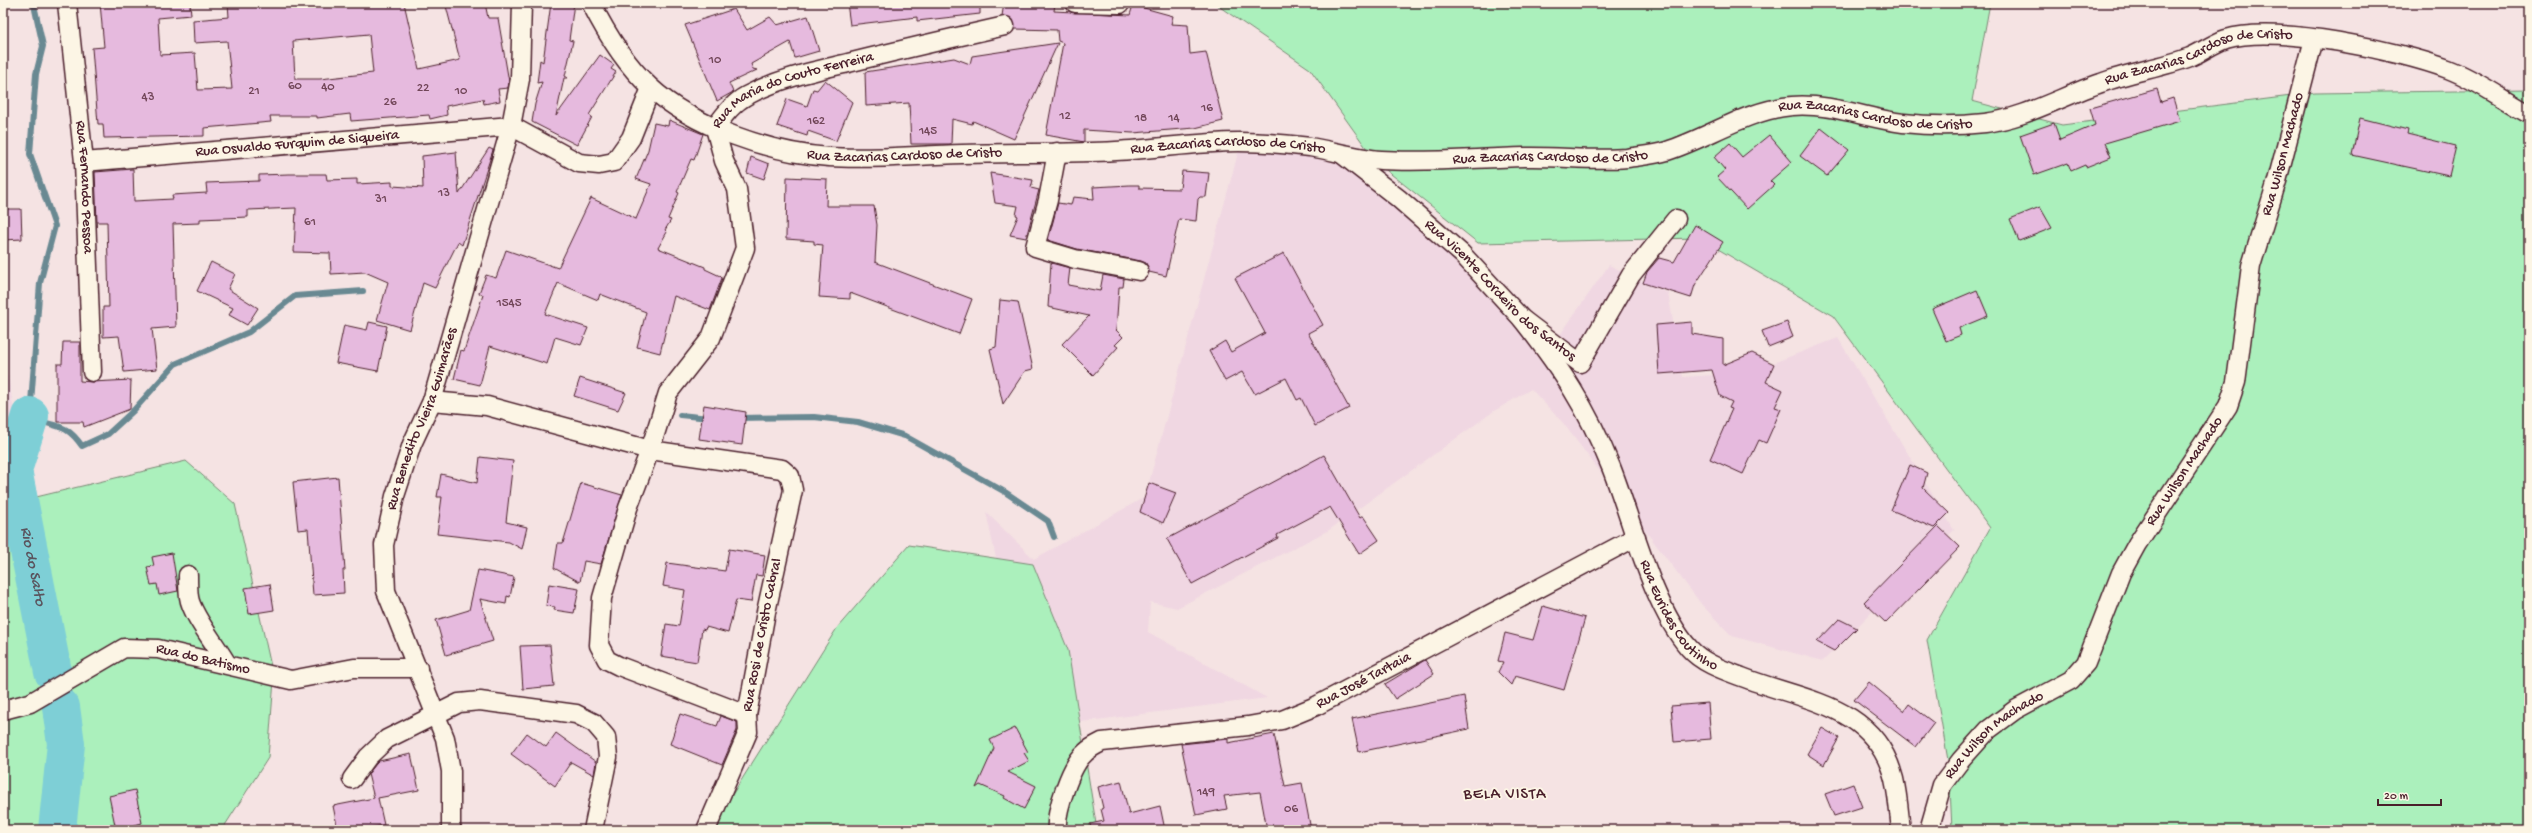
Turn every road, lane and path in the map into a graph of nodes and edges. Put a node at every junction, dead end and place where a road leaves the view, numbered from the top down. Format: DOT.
graph roads {
  1 [pos="67,3"];
  2 [pos="522,3"];
  3 [pos="1075,3"];
  4 [pos="593,4"];
  5 [pos="1120,4"];
  6 [pos="1005,26"];
  7 [pos="2314,39"];
  8 [pos="651,88"];
  9 [pos="2529,114"];
  10 [pos="511,126"];
  11 [pos="715,128"];
  12 [pos="1057,152"];
  13 [pos="1343,154"];
  14 [pos="84,162"];
  15 [pos="1676,220"];
  16 [pos="1139,271"];
  17 [pos="1522,319"];
  18 [pos="92,372"];
  19 [pos="432,401"];
  20 [pos="650,450"];
  21 [pos="1636,537"];
  22 [pos="188,575"];
  23 [pos="227,664"];
  24 [pos="418,668"];
  25 [pos="3,710"];
  26 [pos="437,715"];
  27 [pos="747,715"];
  28 [pos="352,778"];
  29 [pos="451,830"];
  30 [pos="593,830"];
  31 [pos="706,830"];
  32 [pos="1057,830"];
  33 [pos="1901,830"];
  34 [pos="1929,830"];
  1 -- 14 [label="street, Rua Fernando Pessoa"];
  2 -- 10 [label="street, Rua Benedito Vieira Guimarães"];
  3 -- 5 [label="street"];
  4 -- 8 [label="street, Rua Zacarias Cardoso de Cristo"];
  6 -- 11 [label="street, Rua Maria do Couto Ferreira"];
  7 -- 9 [label="street, Rua Zacarias Cardoso de Cristo"];
  7 -- 13 [label="street, Rua Zacarias Cardoso de Cristo"];
  7 -- 34 [label="street, Rua Wilson Machado"];
  8 -- 10 [label="street"];
  8 -- 11 [label="street, Rua Zacarias Cardoso de Cristo"];
  10 -- 14 [label="street, Rua Osvaldo Furquim de Siqueira"];
  10 -- 19 [label="street, Rua Benedito Vieira Guimarães"];
  11 -- 12 [label="street, Rua Zacarias Cardoso de Cristo"];
  11 -- 20 [label="street, Rua Maria do Couto Ferreira"];
  12 -- 13 [label="street, Rua Zacarias Cardoso de Cristo"];
  12 -- 16 [label="street"];
  13 -- 17 [label="street, Rua Vicente Cordeiro dos Santos"];
  14 -- 18 [label="street, Rua Fernando Pessoa"];
  15 -- 17 [label="street, Rua Vicente Cordeiro dos Santos"];
  17 -- 21 [label="street, Rua Eurides Coutinho"];
  19 -- 20 [label="street, Rua Rosi de Cristo Cabral"];
  19 -- 24 [label="street, Rua Benedito Vieira Guimarães"];
  20 -- 27 [label="street, Rua Rosi de Cristo Cabral"];
  20 -- 27 [label="street, Rua Rosi de Cristo Cabral"];
  21 -- 32 [label="street, Rua José Tartaia"];
  21 -- 33 [label="street, Rua Eurides Coutinho"];
  22 -- 23 [label="street"];
  23 -- 24 [label="street, Rua do Batismo"];
  23 -- 25 [label="street, Rua do Batismo"];
  24 -- 26 [label="street, Rua Benedito Vieira Guimarães"];
  26 -- 28 [label="street"];
  26 -- 29 [label="street, Rua Benedito Vieira Guimarães"];
  26 -- 30 [label="street"];
  27 -- 31 [label="street"];
}
